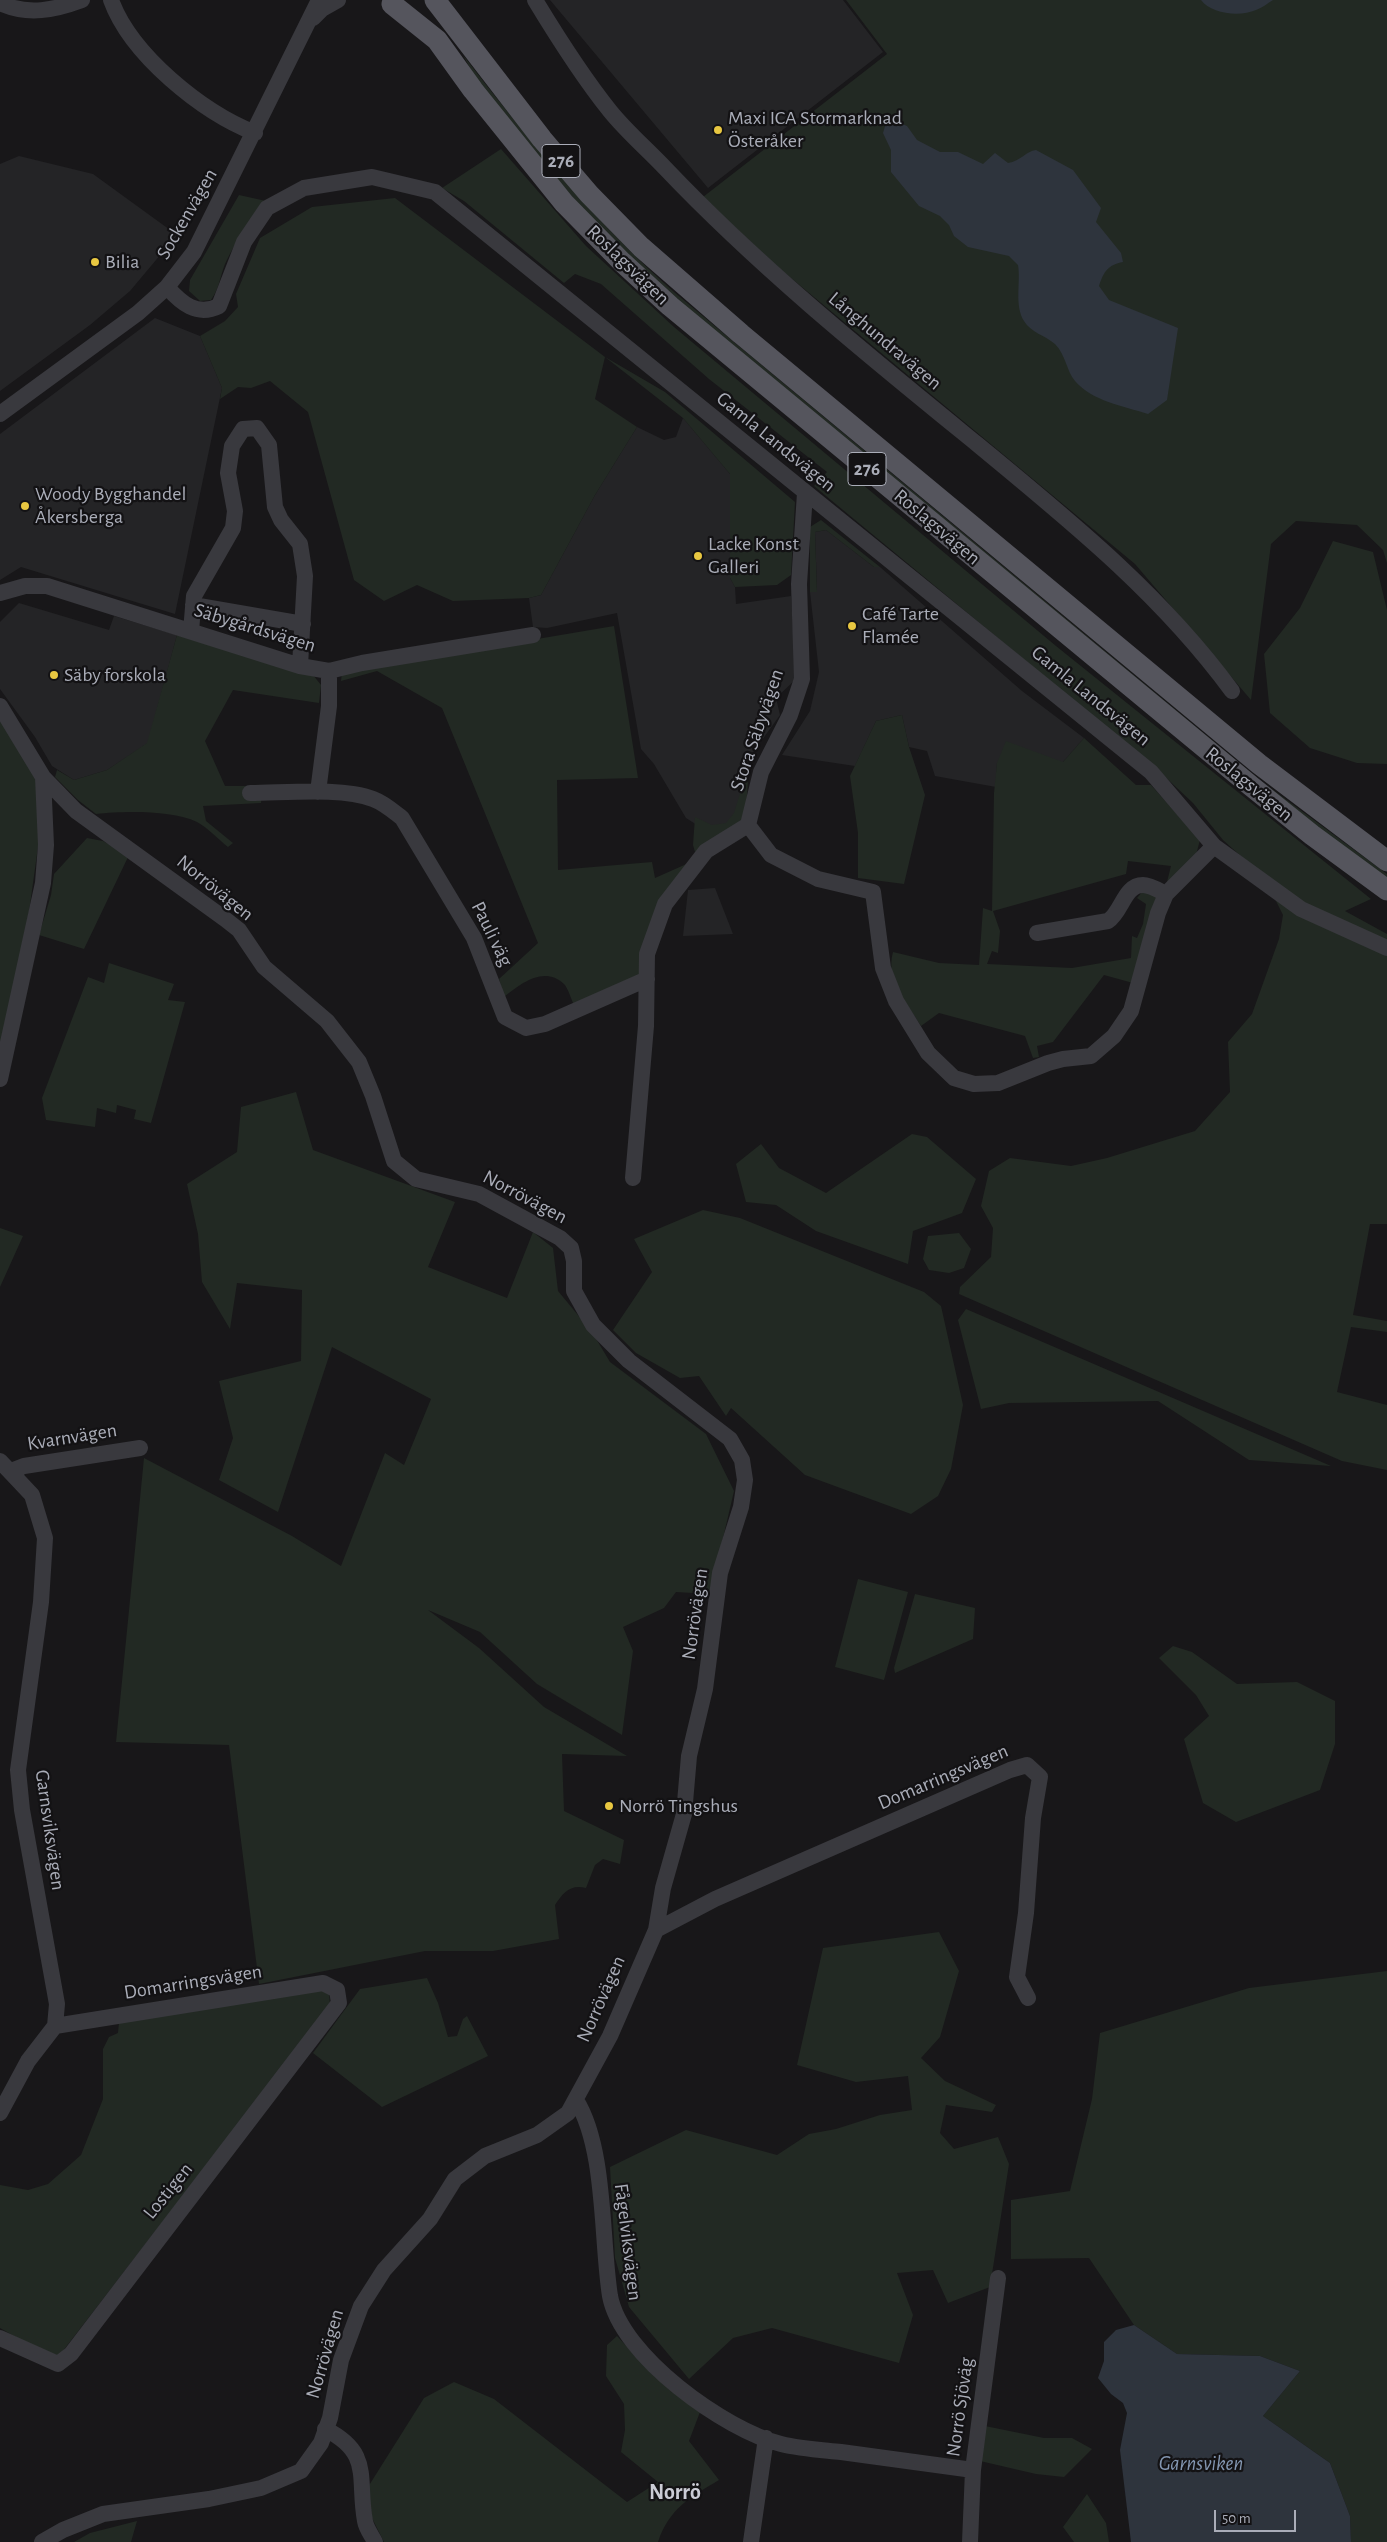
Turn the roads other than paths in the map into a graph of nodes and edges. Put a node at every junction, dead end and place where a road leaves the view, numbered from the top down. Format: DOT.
graph roads {
  1 [pos="82,0"];
  2 [pos="111,0"];
  3 [pos="319,0"];
  4 [pos="338,0"];
  5 [pos="435,0"];
  6 [pos="535,0"];
  7 [pos="394,1"];
  8 [pos="0,3"];
  9 [pos="306,25"];
  10 [pos="255,133"];
  11 [pos="167,287"];
  12 [pos="0,414"];
  13 [pos="805,493"];
  14 [pos="0,593"];
  15 [pos="194,605"];
  16 [pos="303,624"];
  17 [pos="191,631"];
  18 [pos="533,635"];
  19 [pos="300,666"];
  20 [pos="329,671"];
  21 [pos="1232,691"];
  22 [pos="0,706"];
  23 [pos="43,777"];
  24 [pos="318,792"];
  25 [pos="250,793"];
  26 [pos="748,825"];
  27 [pos="1214,846"];
  28 [pos="1387,861"];
  29 [pos="1387,890"];
  30 [pos="1166,894"];
  31 [pos="1037,933"];
  32 [pos="1387,948"];
  33 [pos="647,979"];
  34 [pos="0,1079"];
  35 [pos="633,1178"];
  36 [pos="140,1448"];
  37 [pos="6,1466"];
  38 [pos="656,1930"];
  39 [pos="337,1990"];
  40 [pos="1028,1998"];
  41 [pos="55,2026"];
  42 [pos="576,2100"];
  43 [pos="0,2113"];
  44 [pos="998,2278"];
  45 [pos="0,2338"];
  46 [pos="325,2429"];
  47 [pos="766,2438"];
  48 [pos="973,2470"];
  49 [pos="42,2542"];
  50 [pos="375,2542"];
  51 [pos="751,2542"];
  52 [pos="970,2542"];
  1 -- 8 [label="street"];
  2 -- 10 [label="street"];
  3 -- 9 [label="street, Sockenvägen"];
  4 -- 9 [label="street, Sockenvägen"];
  5 -- 28 [label="main road, Roslagsvägen / 276"];
  6 -- 21 [label="street, Långhundravägen"];
  7 -- 29 [label="main road, Roslagsvägen / 276"];
  9 -- 10 [label="street, Sockenvägen"];
  10 -- 11 [label="street, Sockenvägen"];
  11 -- 12 [label="street, Sockenvägen"];
  11 -- 13 [label="street, Gamla Landsvägen"];
  13 -- 26 [label="street, Stora Säbyvägen"];
  13 -- 27 [label="street, Gamla Landsvägen"];
  14 -- 17 [label="street, Säbygårdsvägen"];
  15 -- 16 [label="street"];
  15 -- 16 [label="street"];
  15 -- 17 [label="street"];
  16 -- 19 [label="street"];
  17 -- 19 [label="street, Säbygårdsvägen"];
  18 -- 20 [label="street, Säbygårdsvägen"];
  19 -- 20 [label="street, Säbygårdsvägen"];
  20 -- 24 [label="street"];
  22 -- 23 [label="street, Norrövägen"];
  23 -- 34 [label="street"];
  23 -- 38 [label="street, Norrövägen"];
  24 -- 25 [label="street, Pauli väg"];
  24 -- 33 [label="street, Pauli väg"];
  26 -- 30 [label="street"];
  26 -- 33 [label="street"];
  27 -- 30 [label="street"];
  27 -- 32 [label="street, Gamla Landsvägen"];
  30 -- 31 [label="street"];
  33 -- 35 [label="street"];
  36 -- 37 [label="street, Kvarnvägen"];
  37 -- 41 [label="street, Garnsviksvägen"];
  38 -- 40 [label="street, Domarringsvägen"];
  38 -- 42 [label="street, Norrövägen"];
  39 -- 41 [label="street, Domarringsvägen"];
  39 -- 45 [label="street, Lostigen"];
  41 -- 43 [label="street"];
  42 -- 46 [label="street, Norrövägen"];
  42 -- 47 [label="street, Fågelviksvägen"];
  44 -- 48 [label="street, Norrö Sjöväg"];
  46 -- 49 [label="street, Norrövägen"];
  46 -- 50 [label="street"];
  47 -- 48 [label="street, Fågelviksvägen"];
  47 -- 51 [label="street"];
  48 -- 52 [label="street, Norrö Sjöväg"];
}
